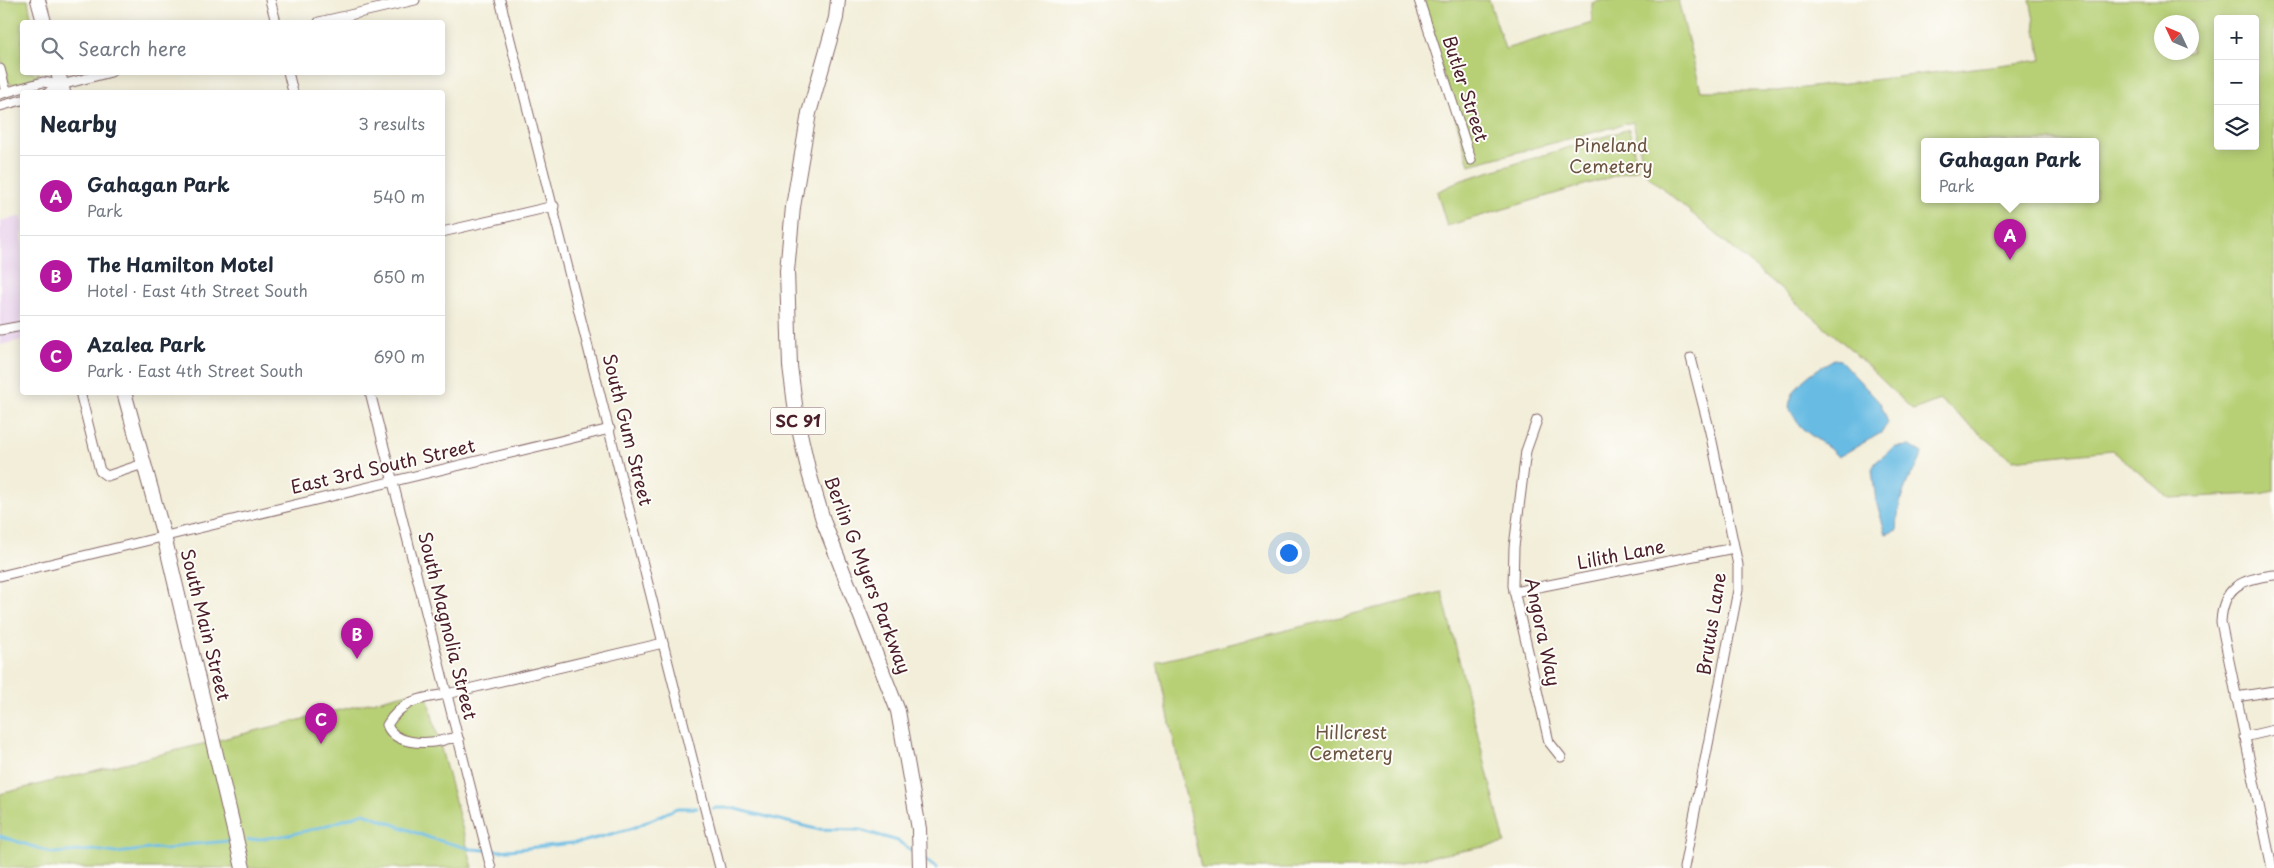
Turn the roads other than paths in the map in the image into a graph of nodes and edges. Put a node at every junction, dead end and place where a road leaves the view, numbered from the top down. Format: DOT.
graph roads {
  1 [pos="38,0"];
  2 [pos="270,0"];
  3 [pos="415,0"];
  4 [pos="500,0"];
  5 [pos="838,0"];
  6 [pos="1419,0"];
  7 [pos="43,20"];
  8 [pos="275,20"];
  9 [pos="328,20"];
  10 [pos="0,69"];
  11 [pos="100,75"];
  12 [pos="289,75"];
  13 [pos="58,86"];
  14 [pos="293,90"];
  15 [pos="3,93"];
  16 [pos="20,101"];
  17 [pos="0,106"];
  18 [pos="1471,160"];
  19 [pos="554,206"];
  20 [pos="445,231"];
  21 [pos="20,326"];
  22 [pos="0,330"];
  23 [pos="1691,358"];
  24 [pos="81,395"];
  25 [pos="125,395"];
  26 [pos="371,395"];
  27 [pos="1537,420"];
  28 [pos="610,430"];
  29 [pos="143,464"];
  30 [pos="393,481"];
  31 [pos="164,536"];
  32 [pos="1734,548"];
  33 [pos="2274,575"];
  34 [pos="0,576"];
  35 [pos="1514,592"];
  36 [pos="663,643"];
  37 [pos="2274,691"];
  38 [pos="447,694"];
  39 [pos="2236,697"];
  40 [pos="2274,730"];
  41 [pos="2244,738"];
  42 [pos="459,740"];
  43 [pos="1561,757"];
  44 [pos="2271,848"];
  45 [pos="490,865"];
  46 [pos="720,866"];
  47 [pos="243,868"];
  48 [pos="709,868"];
  49 [pos="920,868"];
  50 [pos="1684,868"];
  51 [pos="2272,868"];
  1 -- 7 [label="main road"];
  2 -- 8 [label="street"];
  3 -- 9 [label="street"];
  4 -- 19 [label="street, South Gum Street"];
  5 -- 49 [label="main road, Berlin G Myers Parkway / SC 91"];
  6 -- 18 [label="street, Butler Street"];
  10 -- 15 [label="street"];
  11 -- 13 [label="street"];
  12 -- 14 [label="street"];
  13 -- 15 [label="street"];
  16 -- 17 [label="street"];
  19 -- 20 [label="street"];
  19 -- 28 [label="street, South Gum Street"];
  21 -- 22 [label="street"];
  23 -- 32 [label="street, Brutus Lane"];
  24 -- 29 [label="street"];
  25 -- 29 [label="main road, South Main Street"];
  26 -- 30 [label="street, South Magnolia Street"];
  27 -- 35 [label="street, Angora Way"];
  28 -- 30 [label="street, East 3rd South Street"];
  28 -- 36 [label="street, South Gum Street"];
  29 -- 31 [label="main road, South Main Street"];
  30 -- 31 [label="street, East 3rd South Street"];
  30 -- 38 [label="street, South Magnolia Street"];
  31 -- 34 [label="street, East 3rd South Street"];
  31 -- 47 [label="main road, South Main Street"];
  32 -- 35 [label="street, Lilith Lane"];
  32 -- 50 [label="street, Brutus Lane"];
  33 -- 39 [label="street"];
  35 -- 43 [label="street, Angora Way"];
  36 -- 38 [label="street"];
  36 -- 46 [label="street, South Gum Street"];
  37 -- 39 [label="street"];
  38 -- 42 [label="street, South Magnolia Street"];
  38 -- 42 [label="street"];
  39 -- 41 [label="street"];
  40 -- 41 [label="street"];
  41 -- 44 [label="street"];
  42 -- 45 [label="street, South Magnolia Street"];
  44 -- 51 [label="street"];
  46 -- 48 [label="street"];
}
